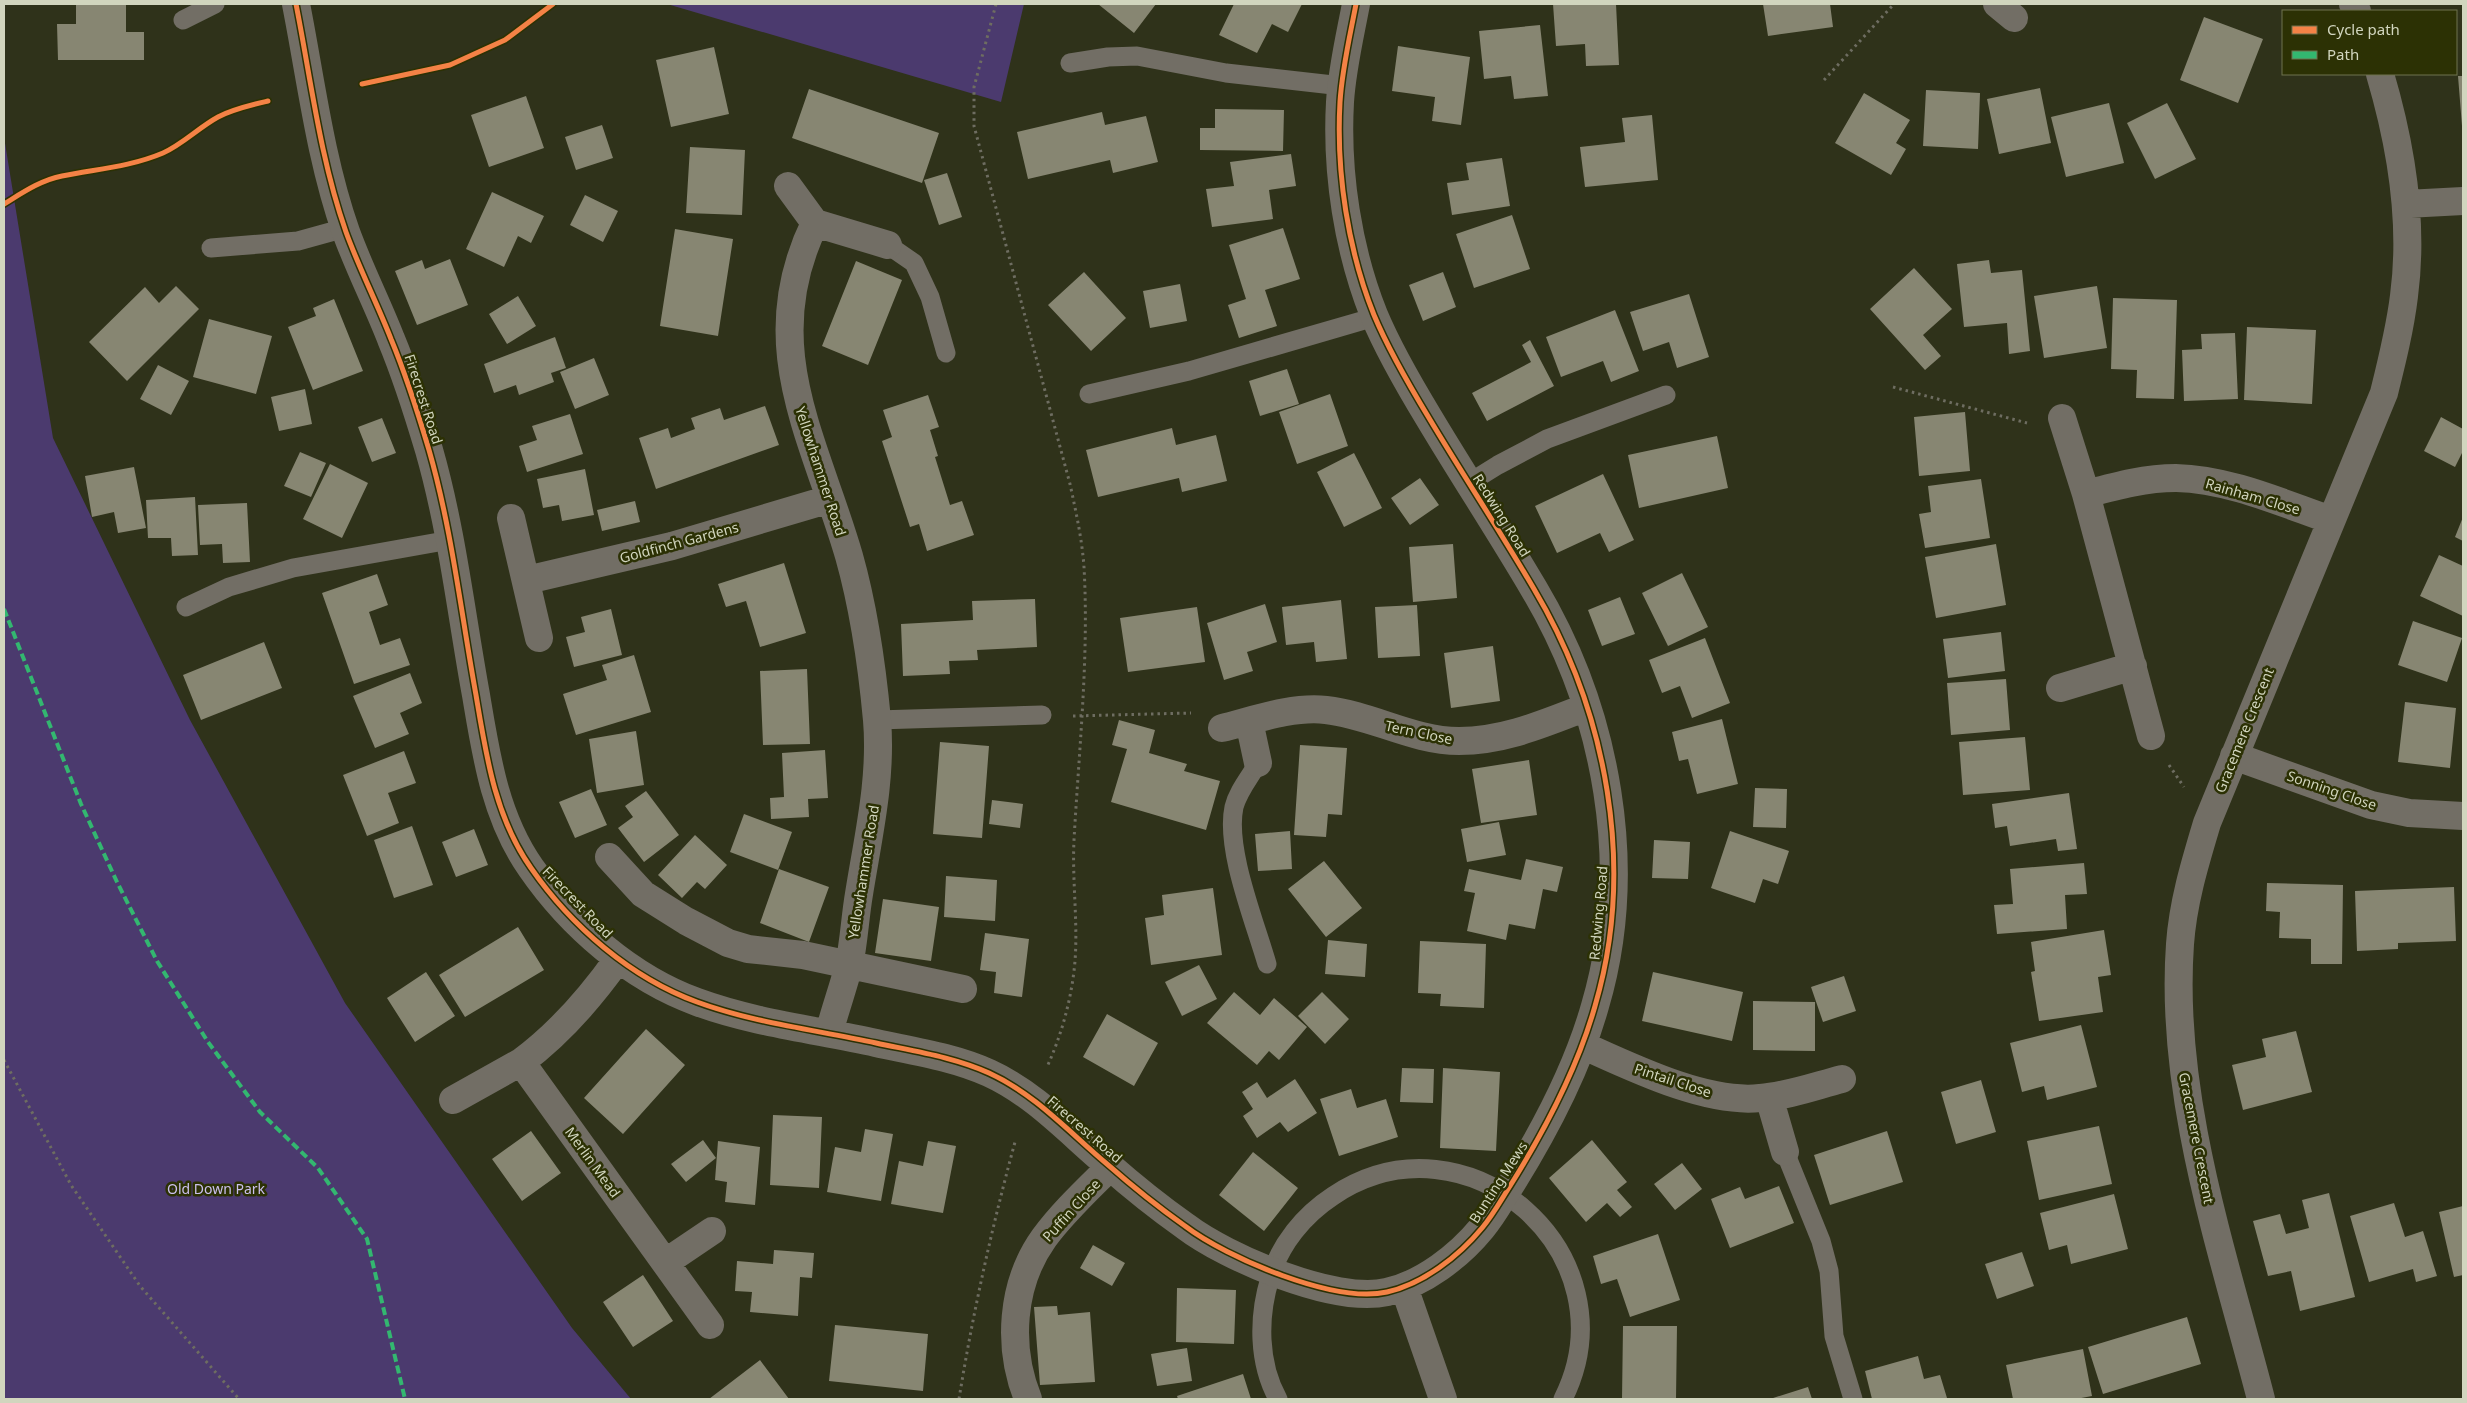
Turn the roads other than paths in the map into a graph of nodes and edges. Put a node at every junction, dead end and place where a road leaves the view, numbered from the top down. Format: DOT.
graph roads {
  1 [pos="215,4"];
  2 [pos="296,4"];
  3 [pos="1356,4"];
  4 [pos="183,20"];
  5 [pos="1070,63"];
  6 [pos="2380,75"];
  7 [pos="1342,86"];
  8 [pos="788,186"];
  9 [pos="2463,201"];
  10 [pos="2406,204"];
  11 [pos="815,223"];
  12 [pos="345,228"];
  13 [pos="888,245"];
  14 [pos="210,248"];
  15 [pos="1375,317"];
  16 [pos="946,353"];
  17 [pos="1089,394"];
  18 [pos="1666,395"];
  19 [pos="2065,426"];
  20 [pos="1469,483"];
  21 [pos="2086,494"];
  22 [pos="830,499"];
  23 [pos="511,518"];
  24 [pos="2331,520"];
  25 [pos="450,540"];
  26 [pos="527,580"];
  27 [pos="186,607"];
  28 [pos="539,638"];
  29 [pos="2133,666"];
  30 [pos="2060,688"];
  31 [pos="1587,707"];
  32 [pos="1042,716"];
  33 [pos="877,720"];
  34 [pos="1249,721"];
  35 [pos="1222,728"];
  36 [pos="2150,736"];
  37 [pos="2234,756"];
  38 [pos="1258,763"];
  39 [pos="2463,816"];
  40 [pos="609,857"];
  41 [pos="618,959"];
  42 [pos="1267,964"];
  43 [pos="849,965"];
  44 [pos="963,989"];
  45 [pos="829,1033"];
  46 [pos="1582,1045"];
  47 [pos="521,1062"];
  48 [pos="1842,1079"];
  49 [pos="1768,1097"];
  50 [pos="453,1100"];
  51 [pos="1786,1152"];
  52 [pos="1110,1167"];
  53 [pos="1505,1193"];
  54 [pos="712,1231"];
  55 [pos="666,1262"];
  56 [pos="1272,1272"];
  57 [pos="1404,1287"];
  58 [pos="710,1325"];
  59 [pos="1028,1399"];
  60 [pos="1278,1399"];
  61 [pos="1444,1399"];
  62 [pos="1563,1399"];
  63 [pos="1853,1399"];
  64 [pos="2261,1399"];
  1 -- 4 [label="lane"];
  2 -- 12 [label="street, Firecrest Road"];
  3 -- 7 [label="street, Redwing Road"];
  5 -- 7 [label="lane"];
  6 -- 10 [label="street, Gracemere Crescent"];
  7 -- 15 [label="street, Redwing Road"];
  8 -- 11 [label="street"];
  9 -- 10 [label="street"];
  10 -- 24 [label="street, Gracemere Crescent"];
  11 -- 13 [label="street"];
  11 -- 22 [label="street, Yellowhammer Road"];
  12 -- 14 [label="lane"];
  12 -- 25 [label="street, Firecrest Road"];
  13 -- 16 [label="lane"];
  15 -- 17 [label="lane"];
  15 -- 20 [label="street, Redwing Road"];
  18 -- 20 [label="lane"];
  19 -- 21 [label="street"];
  20 -- 31 [label="street, Redwing Road"];
  21 -- 24 [label="street, Rainham Close"];
  21 -- 29 [label="street"];
  22 -- 26 [label="street, Goldfinch Gardens"];
  22 -- 33 [label="street, Yellowhammer Road"];
  23 -- 26 [label="street"];
  24 -- 37 [label="street, Gracemere Crescent"];
  25 -- 27 [label="lane"];
  25 -- 41 [label="street, Firecrest Road"];
  26 -- 28 [label="street"];
  29 -- 30 [label="street"];
  29 -- 36 [label="street"];
  31 -- 34 [label="street, Tern Close"];
  31 -- 46 [label="street, Redwing Road"];
  32 -- 33 [label="lane"];
  33 -- 43 [label="street, Yellowhammer Road"];
  34 -- 35 [label="street, Tern Close"];
  34 -- 38 [label="street"];
  37 -- 39 [label="street, Sonning Close"];
  37 -- 64 [label="street, Gracemere Crescent"];
  38 -- 42 [label="lane"];
  40 -- 43 [label="street"];
  41 -- 45 [label="street, Firecrest Road"];
  41 -- 47 [label="street"];
  43 -- 44 [label="street"];
  43 -- 45 [label="street, Yellowhammer Road"];
  45 -- 52 [label="street, Firecrest Road"];
  46 -- 49 [label="street, Pintail Close"];
  46 -- 53 [label="street, Bunting Mews"];
  47 -- 50 [label="street"];
  47 -- 55 [label="street, Merlin Mead"];
  48 -- 49 [label="street, Pintail Close"];
  49 -- 51 [label="street"];
  51 -- 63 [label="lane"];
  52 -- 56 [label="street, Firecrest Road"];
  52 -- 59 [label="street, Puffin Close"];
  53 -- 56 [label="lane, Bunting Mews"];
  53 -- 57 [label="street, Bunting Mews"];
  53 -- 62 [label="lane, Bunting Mews"];
  54 -- 55 [label="street"];
  55 -- 58 [label="street, Merlin Mead"];
  56 -- 57 [label="street, Bunting Mews"];
  56 -- 60 [label="lane, Bunting Mews"];
  57 -- 61 [label="street"];
}
